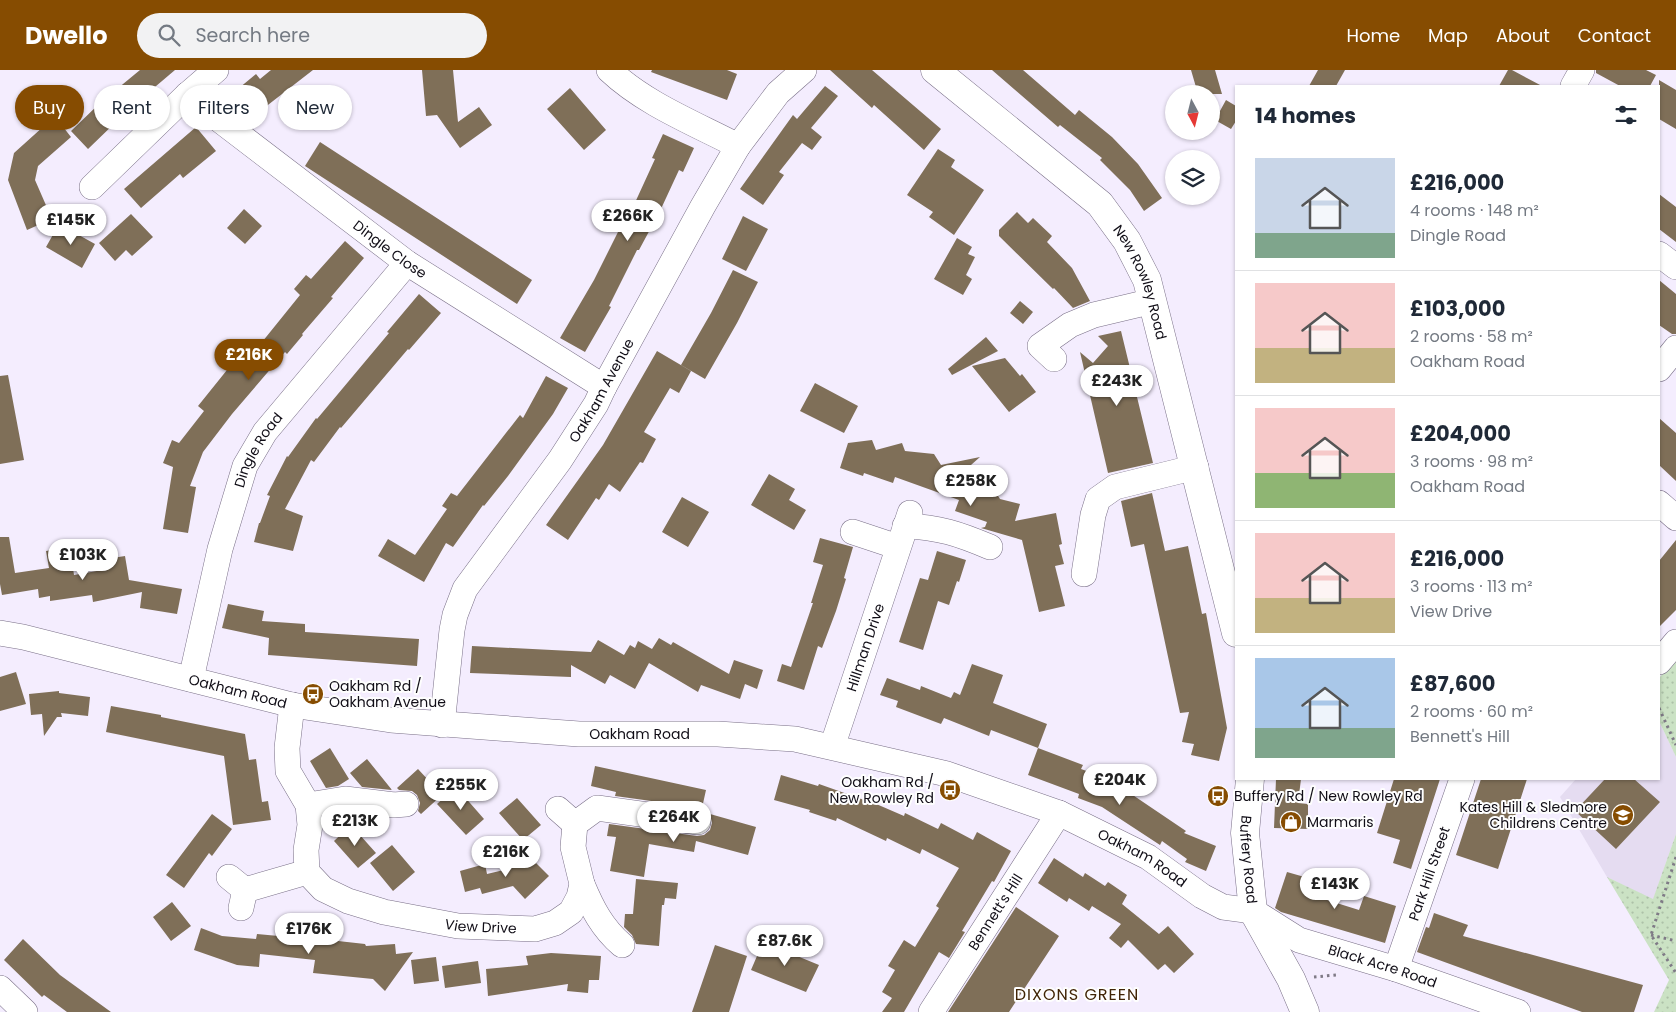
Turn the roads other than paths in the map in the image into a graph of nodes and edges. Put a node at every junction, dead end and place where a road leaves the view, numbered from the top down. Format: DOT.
graph roads {
  1 [pos="216,70"];
  2 [pos="609,70"];
  3 [pos="804,70"];
  4 [pos="935,70"];
  5 [pos="199,85"];
  6 [pos="180,102"];
  7 [pos="233,130"];
  8 [pos="738,146"];
  9 [pos="92,187"];
  10 [pos="1660,255"];
  11 [pos="407,263"];
  12 [pos="1676,267"];
  13 [pos="1153,301"];
  14 [pos="1039,346"];
  15 [pos="1676,348"];
  16 [pos="1660,368"];
  17 [pos="604,387"];
  18 [pos="1196,467"];
  19 [pos="1660,504"];
  20 [pos="1676,518"];
  21 [pos="904,529"];
  22 [pos="853,532"];
  23 [pos="990,547"];
  24 [pos="1084,574"];
  25 [pos="1233,606"];
  26 [pos="1235,624"];
  27 [pos="0,633"];
  28 [pos="1676,642"];
  29 [pos="1660,661"];
  30 [pos="191,680"];
  31 [pos="292,705"];
  32 [pos="442,725"];
  33 [pos="832,747"];
  34 [pos="1250,780"];
  35 [pos="1462,780"];
  36 [pos="406,804"];
  37 [pos="308,805"];
  38 [pos="1059,813"];
  39 [pos="698,822"];
  40 [pos="307,872"];
  41 [pos="582,884"];
  42 [pos="238,892"];
  43 [pos="1253,911"];
  44 [pos="622,945"];
  45 [pos="1396,969"];
  46 [pos="0,988"];
  47 [pos="26,1012"];
  48 [pos="931,1012"];
  49 [pos="1305,1012"];
  50 [pos="1518,1012"];
  1 -- 5 [label="street"];
  2 -- 8 [label="street"];
  3 -- 8 [label="street, Oakham Avenue"];
  4 -- 13 [label="main road, New Rowley Road"];
  6 -- 9 [label="street"];
  7 -- 11 [label="street, Dingle Close"];
  8 -- 17 [label="street, Oakham Avenue"];
  10 -- 12 [label="street"];
  11 -- 17 [label="street, Dingle Close"];
  11 -- 30 [label="street, Dingle Road"];
  13 -- 14 [label="street"];
  13 -- 18 [label="main road, New Rowley Road"];
  15 -- 16 [label="street"];
  17 -- 32 [label="street, Oakham Avenue"];
  18 -- 24 [label="street"];
  18 -- 25 [label="main road, New Rowley Road"];
  19 -- 20 [label="street"];
  21 -- 22 [label="street"];
  21 -- 23 [label="street"];
  21 -- 33 [label="street, Hillman Drive"];
  25 -- 26 [label="main road, New Rowley Road"];
  27 -- 30 [label="street, Oakham Road"];
  28 -- 29 [label="street"];
  30 -- 31 [label="street, Oakham Road"];
  31 -- 32 [label="street, Oakham Road"];
  31 -- 37 [label="street"];
  32 -- 33 [label="street, Oakham Road"];
  33 -- 38 [label="street, Oakham Road"];
  34 -- 43 [label="main road, Buffery Road"];
  35 -- 45 [label="street, Park Hill Street"];
  36 -- 37 [label="street"];
  37 -- 40 [label="street"];
  38 -- 43 [label="street, Oakham Road"];
  38 -- 48 [label="street, Bennett's Hill"];
  39 -- 41 [label="street"];
  40 -- 41 [label="street, View Drive"];
  40 -- 42 [label="street"];
  41 -- 44 [label="street"];
  43 -- 45 [label="street, Black Acre Road"];
  43 -- 49 [label="main road"];
  45 -- 50 [label="street, Black Acre Road"];
  46 -- 47 [label="street"];
}
